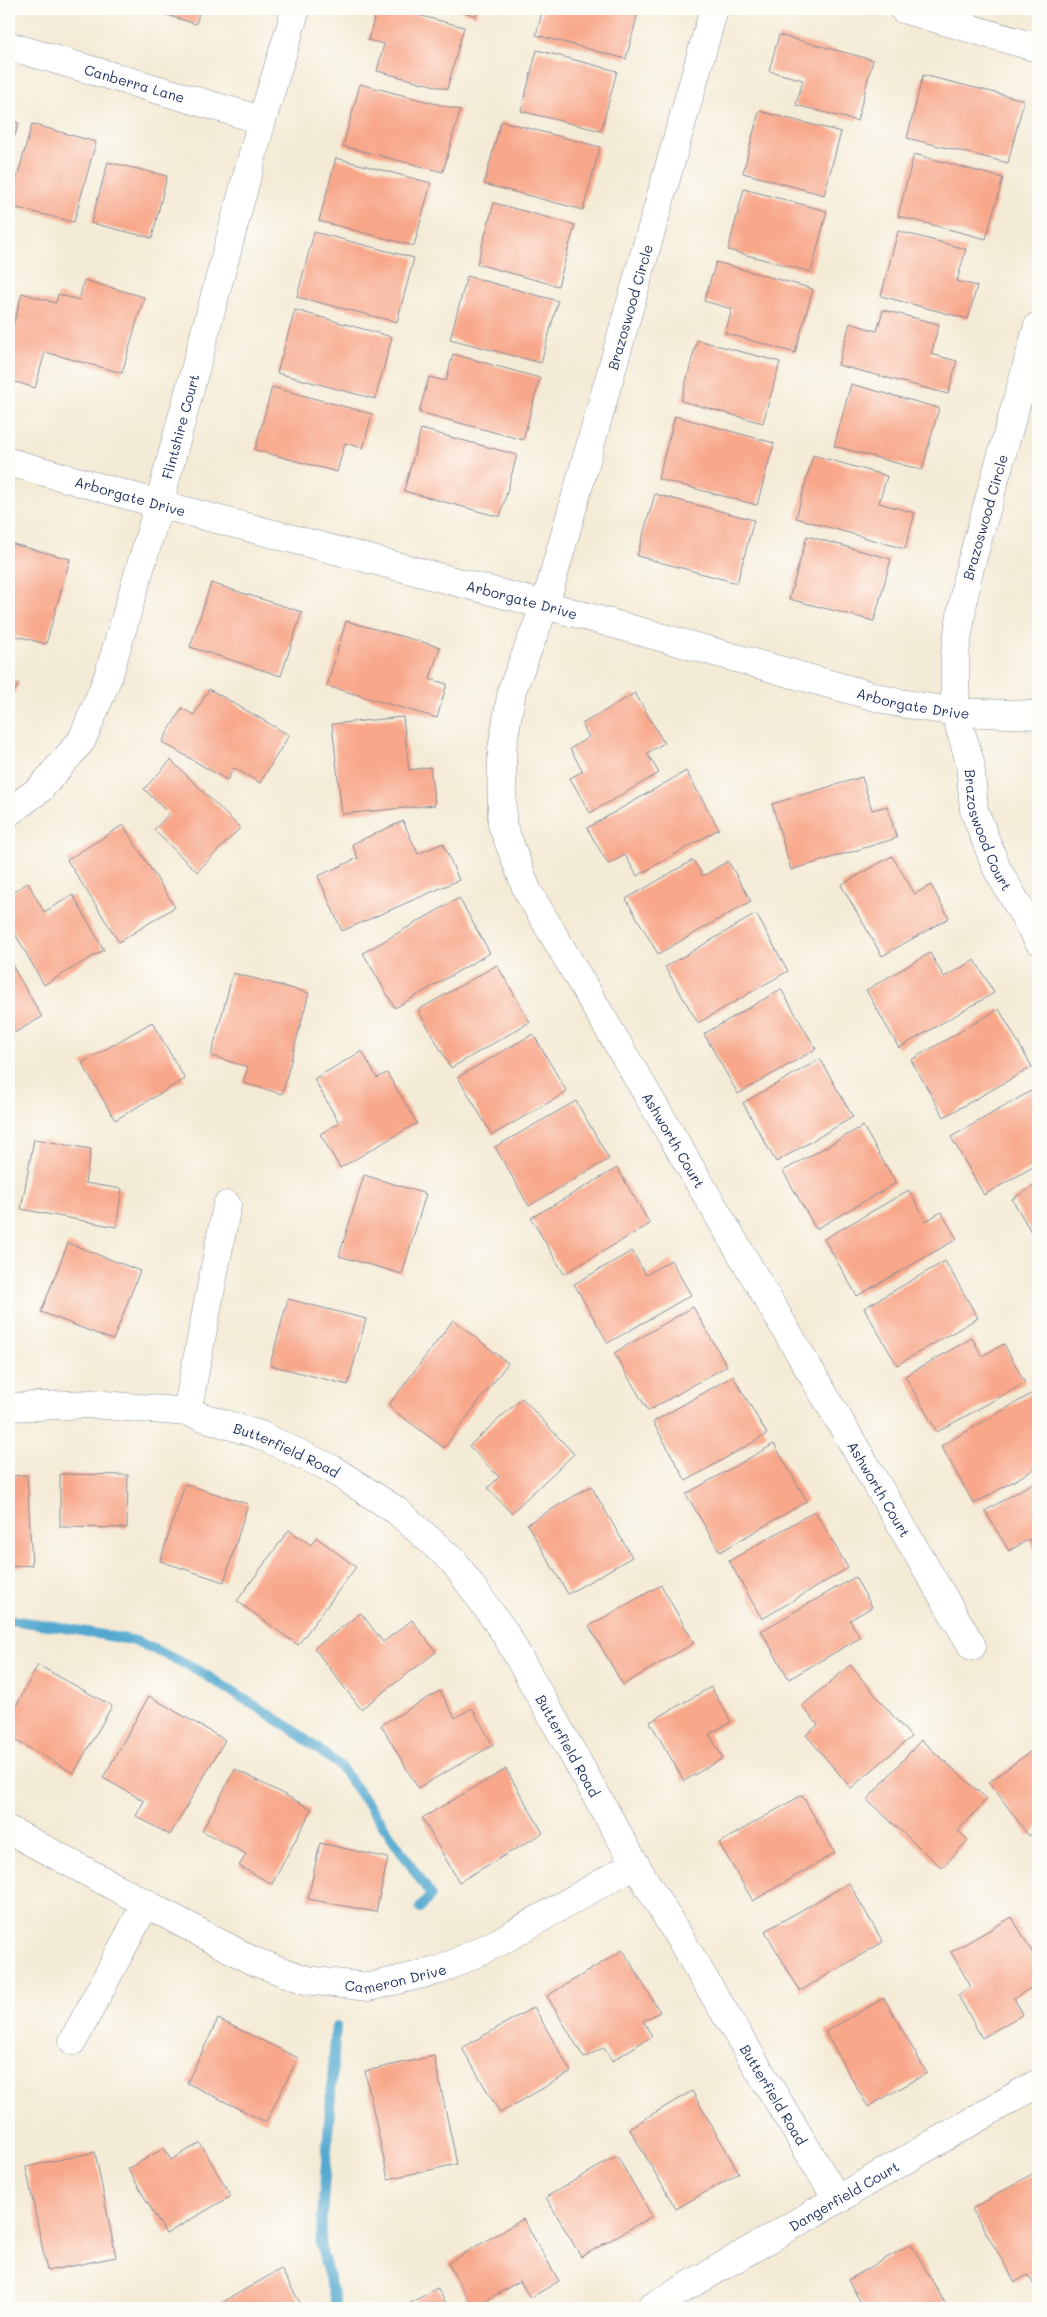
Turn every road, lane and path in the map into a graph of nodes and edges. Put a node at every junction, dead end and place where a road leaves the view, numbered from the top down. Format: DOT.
graph roads {
  1 [pos="296,9"];
  2 [pos="714,9"];
  3 [pos="903,9"];
  4 [pos="9,46"];
  5 [pos="1038,48"];
  6 [pos="262,120"];
  7 [pos="1038,326"];
  8 [pos="1029,395"];
  9 [pos="9,462"];
  10 [pos="159,504"];
  11 [pos="545,605"];
  12 [pos="955,712"];
  13 [pos="1038,716"];
  14 [pos="9,812"];
  15 [pos="1038,940"];
  16 [pos="227,1205"];
  17 [pos="9,1407"];
  18 [pos="187,1412"];
  19 [pos="972,1646"];
  20 [pos="9,1830"];
  21 [pos="635,1864"];
  22 [pos="146,1903"];
  23 [pos="73,2041"];
  24 [pos="1038,2083"];
  25 [pos="837,2200"];
  26 [pos="650,2308"];
  1 -- 6 [label="street, Flintshire Court"];
  2 -- 11 [label="street, Brazoswood Circle"];
  3 -- 5 [label="street"];
  4 -- 6 [label="street, Canberra Lane"];
  6 -- 10 [label="street, Flintshire Court"];
  7 -- 8 [label="street, Brazoswood Circle"];
  8 -- 12 [label="street, Brazoswood Circle"];
  9 -- 10 [label="street, Arborgate Drive"];
  10 -- 11 [label="street, Arborgate Drive"];
  10 -- 14 [label="street, Flintshire Court"];
  11 -- 12 [label="street, Arborgate Drive"];
  11 -- 19 [label="street, Ashworth Court"];
  12 -- 13 [label="street, Arborgate Drive"];
  12 -- 15 [label="street, Brazoswood Court"];
  16 -- 18 [label="street"];
  17 -- 18 [label="street, Butterfield Road"];
  18 -- 21 [label="street, Butterfield Road"];
  20 -- 22 [label="street, Cameron Drive"];
  21 -- 22 [label="street, Cameron Drive"];
  21 -- 25 [label="street, Butterfield Road"];
  22 -- 23 [label="street"];
  24 -- 25 [label="street, Dangerfield Court"];
  25 -- 26 [label="street, Dangerfield Court"];
}
